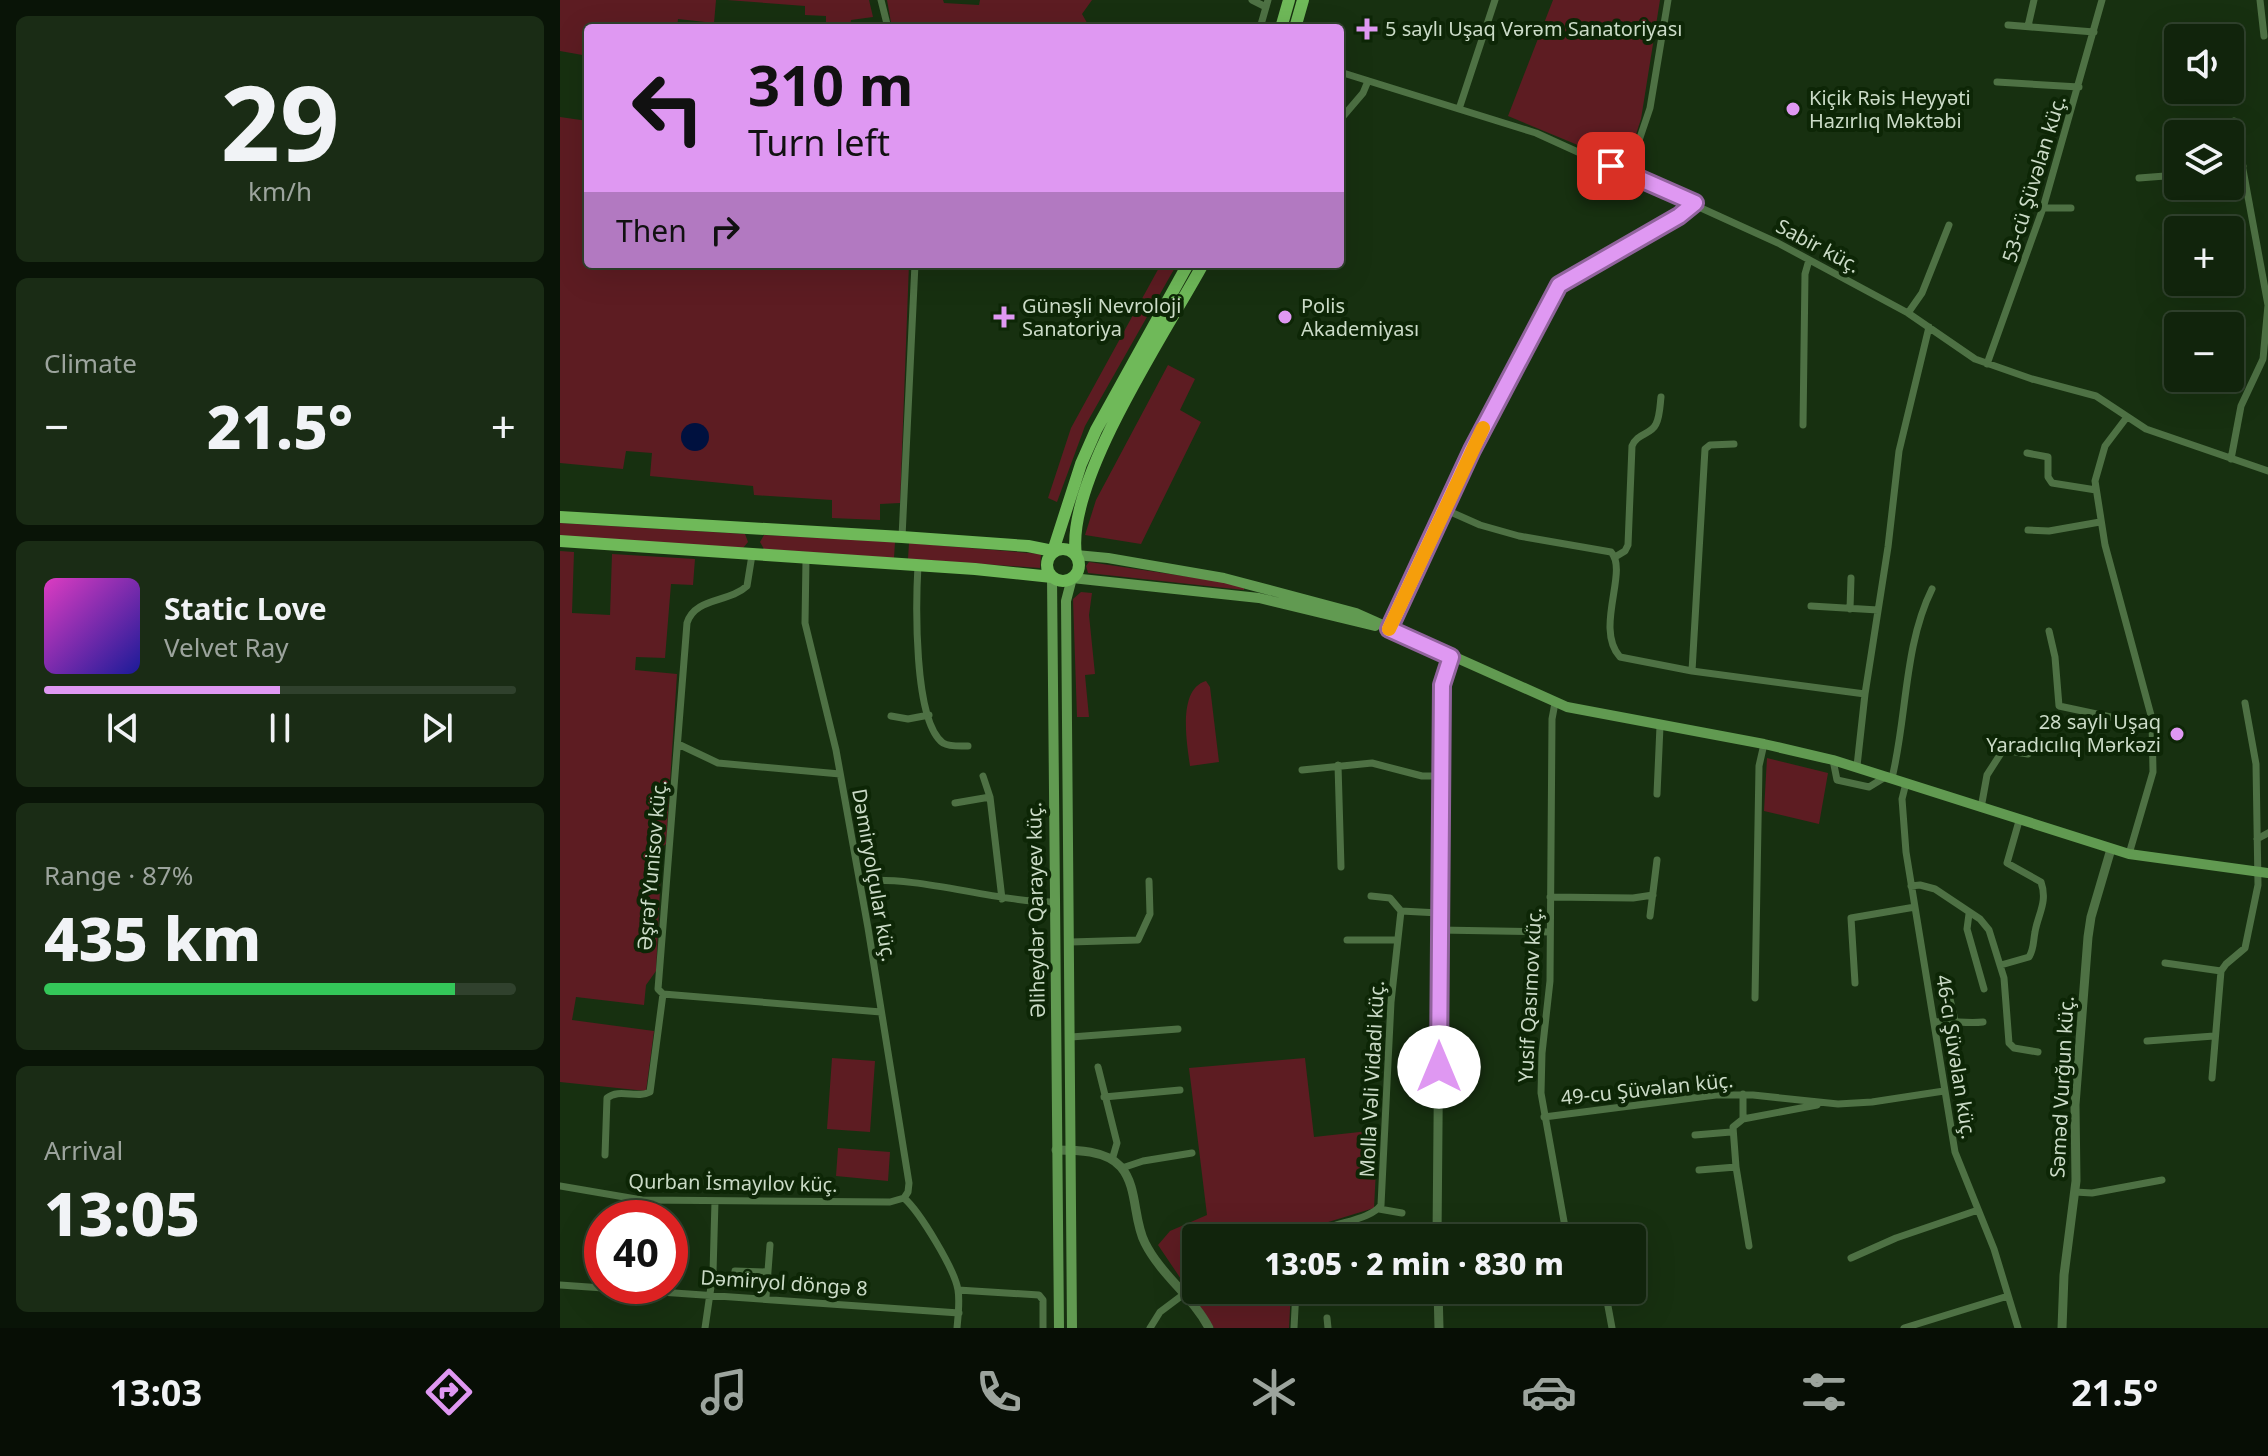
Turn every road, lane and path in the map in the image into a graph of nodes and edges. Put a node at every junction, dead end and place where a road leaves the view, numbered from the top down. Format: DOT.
graph roads {
  1 [pos="881,0"];
  2 [pos="1252,0"];
  3 [pos="1289,0"];
  4 [pos="1303,0"];
  5 [pos="1495,0"];
  6 [pos="1668,0"];
  7 [pos="2034,0"];
  8 [pos="2102,0"];
  9 [pos="2260,0"];
  10 [pos="1267,3"];
  11 [pos="887,24"];
  12 [pos="1261,24"];
  13 [pos="1282,24"];
  14 [pos="1296,24"];
  15 [pos="2008,25"];
  16 [pos="2028,26"];
  17 [pos="2094,32"];
  18 [pos="2264,36"];
  19 [pos="1344,73"];
  20 [pos="1368,81"];
  21 [pos="1997,82"];
  22 [pos="2079,87"];
  23 [pos="1459,109"];
  24 [pos="1344,115"];
  25 [pos="2244,171"];
  26 [pos="1628,173"];
  27 [pos="2164,176"];
  28 [pos="2139,178"];
  29 [pos="1695,203"];
  30 [pos="2043,208"];
  31 [pos="2071,208"];
  32 [pos="1949,225"];
  33 [pos="1809,260"];
  34 [pos="915,268"];
  35 [pos="1186,268"];
  36 [pos="1201,268"];
  37 [pos="1908,313"];
  38 [pos="1929,327"];
  39 [pos="1987,364"];
  40 [pos="1661,397"];
  41 [pos="2127,417"];
  42 [pos="1803,425"];
  43 [pos="1734,444"];
  44 [pos="2027,453"];
  45 [pos="2231,459"];
  46 [pos="2268,471"];
  47 [pos="2096,490"];
  48 [pos="1444,509"];
  49 [pos="560,517"];
  50 [pos="2100,522"];
  51 [pos="754,527"];
  52 [pos="2028,530"];
  53 [pos="902,537"];
  54 [pos="560,541"];
  55 [pos="1053,551"];
  56 [pos="752,555"];
  57 [pos="1076,555"];
  58 [pos="1615,557"];
  59 [pos="806,559"];
  60 [pos="900,564"];
  61 [pos="918,565"];
  62 [pos="1052,577"];
  63 [pos="1072,578"];
  64 [pos="1851,578"];
  65 [pos="1932,589"];
  66 [pos="1811,606"];
  67 [pos="1850,609"];
  68 [pos="1878,610"];
  69 [pos="1389,629"];
  70 [pos="2049,631"];
  71 [pos="1451,657"];
  72 [pos="1692,671"];
  73 [pos="1865,694"];
  74 [pos="1555,703"];
  75 [pos="2245,703"];
  76 [pos="929,715"];
  77 [pos="891,716"];
  78 [pos="1660,726"];
  79 [pos="2153,726"];
  80 [pos="678,744"];
  81 [pos="1764,744"];
  82 [pos="968,746"];
  83 [pos="1053,747"];
  84 [pos="1068,747"];
  85 [pos="2028,754"];
  86 [pos="1833,760"];
  87 [pos="1338,765"];
  88 [pos="1857,766"];
  89 [pos="1302,770"];
  90 [pos="840,774"];
  91 [pos="983,776"];
  92 [pos="1441,776"];
  93 [pos="1890,777"];
  94 [pos="1906,783"];
  95 [pos="1657,794"];
  96 [pos="990,797"];
  97 [pos="955,803"];
  98 [pos="1981,808"];
  99 [pos="2019,821"];
  100 [pos="2268,833"];
  101 [pos="2257,839"];
  102 [pos="2111,849"];
  103 [pos="2129,854"];
  104 [pos="1657,860"];
  105 [pos="1341,867"];
  106 [pos="2263,872"];
  107 [pos="860,881"];
  108 [pos="1149,881"];
  109 [pos="1911,886"];
  110 [pos="1653,895"];
  111 [pos="1371,896"];
  112 [pos="1550,897"];
  113 [pos="1002,899"];
  114 [pos="1053,902"];
  115 [pos="1915,907"];
  116 [pos="1401,911"];
  117 [pos="1439,913"];
  118 [pos="1969,914"];
  119 [pos="1650,916"];
  120 [pos="1439,930"];
  121 [pos="1550,932"];
  122 [pos="1347,940"];
  123 [pos="1397,940"];
  124 [pos="1070,942"];
  125 [pos="2165,963"];
  126 [pos="2001,965"];
  127 [pos="2221,971"];
  128 [pos="1855,983"];
  129 [pos="1984,989"];
  130 [pos="663,994"];
  131 [pos="1755,998"];
  132 [pos="1950,999"];
  133 [pos="881,1012"];
  134 [pos="1955,1020"];
  135 [pos="1934,1022"];
  136 [pos="1983,1022"];
  137 [pos="1178,1029"];
  138 [pos="2214,1036"];
  139 [pos="1071,1040"];
  140 [pos="2147,1041"];
  141 [pos="1055,1043"];
  142 [pos="2038,1052"];
  143 [pos="1098,1067"];
  144 [pos="2212,1078"];
  145 [pos="1180,1090"];
  146 [pos="1944,1091"];
  147 [pos="1743,1094"];
  148 [pos="1104,1097"];
  149 [pos="1824,1104"];
  150 [pos="1544,1117"];
  151 [pos="1743,1119"];
  152 [pos="1731,1132"];
  153 [pos="1695,1135"];
  154 [pos="1056,1150"];
  155 [pos="1071,1150"];
  156 [pos="1192,1153"];
  157 [pos="605,1155"];
  158 [pos="1112,1160"];
  159 [pos="1736,1167"];
  160 [pos="1122,1168"];
  161 [pos="1699,1170"];
  162 [pos="2162,1180"];
  163 [pos="560,1186"];
  164 [pos="2075,1192"];
  165 [pos="904,1198"];
  166 [pos="715,1201"];
  167 [pos="1379,1209"];
  168 [pos="1978,1210"];
  169 [pos="1402,1213"];
  170 [pos="1335,1224"];
  171 [pos="1437,1224"];
  172 [pos="1564,1224"];
  173 [pos="1057,1242"];
  174 [pos="770,1245"];
  175 [pos="1749,1246"];
  176 [pos="1851,1258"];
  177 [pos="735,1271"];
  178 [pos="768,1272"];
  179 [pos="560,1285"];
  180 [pos="958,1290"];
  181 [pos="1182,1291"];
  182 [pos="710,1294"];
  183 [pos="1182,1296"];
  184 [pos="2008,1296"];
  185 [pos="766,1297"];
  186 [pos="1191,1304"];
  187 [pos="1295,1304"];
  188 [pos="1438,1304"];
  189 [pos="1608,1304"];
  190 [pos="1073,1312"];
  191 [pos="959,1313"];
  192 [pos="1327,1318"];
  193 [pos="705,1328"];
  194 [pos="957,1328"];
  195 [pos="1043,1328"];
  196 [pos="1059,1328"];
  197 [pos="1074,1328"];
  198 [pos="1150,1328"];
  199 [pos="1209,1328"];
  200 [pos="1294,1328"];
  201 [pos="1328,1328"];
  202 [pos="1439,1328"];
  203 [pos="1612,1328"];
  204 [pos="1904,1328"];
  205 [pos="2018,1328"];
  206 [pos="2062,1328"];
  1 -- 11 [label="street"];
  2 -- 10 [label="street"];
  3 -- 13 [label="main road"];
  4 -- 14 [label="main road"];
  5 -- 23 [label="street"];
  6 -- 26 [label="street"];
  7 -- 16 [label="street"];
  8 -- 17 [label="street, 53-cü Şüvəlan küç."];
  9 -- 18 [label="street"];
  10 -- 12 [label="street"];
  15 -- 16 [label="street"];
  16 -- 17 [label="street"];
  17 -- 22 [label="street, 53-cü Şüvəlan küç."];
  19 -- 20 [label="street, Sabir küç."];
  20 -- 23 [label="street, Sabir küç."];
  20 -- 24 [label="street"];
  21 -- 22 [label="street"];
  22 -- 30 [label="street, 53-cü Şüvəlan küç."];
  23 -- 26 [label="street, Sabir küç."];
  25 -- 45 [label="street"];
  26 -- 29 [label="street, Sabir küç."];
  27 -- 28 [label="street"];
  29 -- 33 [label="street, Sabir küç."];
  29 -- 48 [label="street"];
  30 -- 31 [label="street"];
  30 -- 39 [label="street, 53-cü Şüvəlan küç."];
  32 -- 37 [label="street"];
  33 -- 37 [label="street, Sabir küç."];
  33 -- 42 [label="street"];
  34 -- 53 [label="street"];
  35 -- 55 [label="main road"];
  36 -- 57 [label="main road"];
  37 -- 38 [label="street, Sabir küç."];
  38 -- 39 [label="street, Sabir küç."];
  38 -- 68 [label="street"];
  39 -- 41 [label="street, Sabir küç."];
  40 -- 58 [label="street"];
  41 -- 45 [label="street, Sabir küç."];
  41 -- 47 [label="street"];
  43 -- 72 [label="street"];
  44 -- 47 [label="street"];
  45 -- 46 [label="street, Sabir küç."];
  47 -- 50 [label="street"];
  48 -- 58 [label="street"];
  48 -- 69 [label="street"];
  49 -- 51 [label="main road"];
  50 -- 52 [label="street"];
  50 -- 79 [label="street"];
  51 -- 53 [label="main road"];
  51 -- 56 [label="main road"];
  53 -- 55 [label="main road"];
  53 -- 60 [label="main road"];
  54 -- 56 [label="main road"];
  55 -- 57 [label="main road"];
  55 -- 62 [label="main road"];
  56 -- 59 [label="main road"];
  56 -- 80 [label="street, Əşrəf Yunisov küç."];
  57 -- 63 [label="main road"];
  57 -- 69 [label="main road"];
  58 -- 72 [label="street"];
  59 -- 60 [label="main road"];
  59 -- 90 [label="street, Dəmiryolçular küç."];
  60 -- 61 [label="main road"];
  61 -- 62 [label="main road"];
  61 -- 76 [label="street"];
  62 -- 63 [label="main road"];
  62 -- 83 [label="main road, Əliheydər Qarayev küç."];
  63 -- 69 [label="main road"];
  63 -- 84 [label="main road, Əliheydər Qarayev küç."];
  64 -- 67 [label="street"];
  65 -- 93 [label="street"];
  66 -- 67 [label="street"];
  67 -- 68 [label="street"];
  68 -- 73 [label="street"];
  69 -- 71 [label="main road"];
  70 -- 79 [label="street"];
  71 -- 74 [label="main road"];
  71 -- 92 [label="street"];
  72 -- 73 [label="street"];
  73 -- 88 [label="street"];
  74 -- 78 [label="main road"];
  74 -- 112 [label="street, Yusif Qasımov küç."];
  75 -- 101 [label="street"];
  76 -- 77 [label="street"];
  76 -- 82 [label="street"];
  78 -- 81 [label="main road"];
  78 -- 95 [label="street"];
  79 -- 103 [label="street"];
  80 -- 90 [label="street"];
  80 -- 130 [label="street, Əşrəf Yunisov küç."];
  81 -- 86 [label="main road"];
  81 -- 131 [label="street"];
  83 -- 84 [label="main road"];
  83 -- 114 [label="main road, Əliheydər Qarayev küç."];
  84 -- 124 [label="main road, Əliheydər Qarayev küç."];
  85 -- 98 [label="street"];
  86 -- 88 [label="main road"];
  86 -- 93 [label="street"];
  87 -- 89 [label="street"];
  87 -- 92 [label="street"];
  87 -- 105 [label="street"];
  88 -- 93 [label="main road"];
  90 -- 107 [label="street, Dəmiryolçular küç."];
  91 -- 96 [label="street"];
  92 -- 117 [label="street"];
  93 -- 94 [label="main road"];
  94 -- 98 [label="main road"];
  94 -- 109 [label="street, 46-cı Şüvəlan küç."];
  96 -- 97 [label="street"];
  96 -- 113 [label="street"];
  98 -- 99 [label="main road"];
  99 -- 102 [label="main road"];
  99 -- 126 [label="street"];
  100 -- 101 [label="street"];
  101 -- 106 [label="street"];
  102 -- 103 [label="main road"];
  102 -- 164 [label="street, Səməd Vurğun küç."];
  103 -- 106 [label="main road"];
  104 -- 110 [label="street"];
  106 -- 127 [label="street"];
  107 -- 113 [label="street"];
  107 -- 133 [label="street, Dəmiryolçular küç."];
  108 -- 124 [label="street"];
  109 -- 115 [label="street, 46-cı Şüvəlan küç."];
  109 -- 118 [label="street"];
  110 -- 112 [label="street"];
  110 -- 119 [label="street"];
  111 -- 116 [label="street"];
  112 -- 121 [label="street, Yusif Qasımov küç."];
  113 -- 114 [label="street"];
  114 -- 141 [label="main road, Əliheydər Qarayev küç."];
  115 -- 128 [label="street"];
  115 -- 135 [label="street, 46-cı Şüvəlan küç."];
  116 -- 117 [label="street"];
  116 -- 123 [label="street, Molla Vəli Vidadi küç."];
  117 -- 120 [label="street"];
  118 -- 126 [label="street"];
  118 -- 129 [label="street"];
  120 -- 121 [label="street"];
  120 -- 171 [label="street"];
  121 -- 150 [label="street, Yusif Qasımov küç."];
  122 -- 123 [label="street"];
  123 -- 167 [label="street, Molla Vəli Vidadi küç."];
  124 -- 139 [label="main road, Əliheydər Qarayev küç."];
  125 -- 127 [label="street"];
  126 -- 142 [label="street"];
  127 -- 138 [label="street"];
  130 -- 133 [label="street"];
  130 -- 157 [label="street, Əşrəf Yunisov küç."];
  132 -- 134 [label="street"];
  133 -- 165 [label="street, Dəmiryolçular küç."];
  134 -- 135 [label="street"];
  134 -- 136 [label="street"];
  135 -- 146 [label="street, 46-cı Şüvəlan küç."];
  137 -- 139 [label="street"];
  138 -- 140 [label="street"];
  138 -- 144 [label="street"];
  139 -- 141 [label="main road"];
  139 -- 155 [label="main road, Əliheydər Qarayev küç."];
  141 -- 154 [label="main road, Əliheydər Qarayev küç."];
  143 -- 148 [label="street"];
  145 -- 148 [label="street"];
  146 -- 149 [label="street, 49-cu Şüvəlan küç."];
  146 -- 168 [label="street, 46-cı Şüvəlan küç."];
  147 -- 149 [label="street, 49-cu Şüvəlan küç."];
  147 -- 150 [label="street, 49-cu Şüvəlan küç."];
  147 -- 151 [label="street"];
  148 -- 158 [label="street"];
  149 -- 151 [label="street"];
  150 -- 172 [label="street, Yusif Qasımov küç."];
  151 -- 152 [label="street"];
  152 -- 153 [label="street"];
  152 -- 159 [label="street"];
  154 -- 155 [label="street"];
  154 -- 173 [label="main road, Əliheydər Qarayev küç."];
  155 -- 158 [label="street"];
  155 -- 190 [label="main road, Əliheydər Qarayev küç."];
  156 -- 160 [label="street"];
  158 -- 160 [label="street"];
  159 -- 161 [label="street"];
  159 -- 175 [label="street"];
  160 -- 181 [label="street"];
  162 -- 164 [label="street"];
  163 -- 166 [label="street, Qurban İsmayılov küç."];
  164 -- 206 [label="street, Səməd Vurğun küç."];
  165 -- 166 [label="street, Qurban İsmayılov küç."];
  165 -- 180 [label="street"];
  166 -- 182 [label="street"];
  167 -- 169 [label="street"];
  167 -- 170 [label="street"];
  168 -- 176 [label="street"];
  168 -- 184 [label="street, 46-cı Şüvəlan küç."];
  173 -- 190 [label="main road"];
  173 -- 196 [label="main road"];
  174 -- 178 [label="street"];
  177 -- 178 [label="street"];
  178 -- 185 [label="street"];
  179 -- 182 [label="street, Dəmiryol döngə 8"];
  180 -- 191 [label="street"];
  180 -- 195 [label="street"];
  182 -- 185 [label="street, Dəmiryol döngə 8"];
  182 -- 193 [label="street"];
  183 -- 198 [label="street"];
  184 -- 204 [label="street"];
  184 -- 205 [label="street, 46-cı Şüvəlan küç."];
  185 -- 191 [label="street, Dəmiryol döngə 8"];
  186 -- 199 [label="street"];
  187 -- 200 [label="street"];
  188 -- 202 [label="street"];
  189 -- 203 [label="street"];
  190 -- 197 [label="main road"];
  191 -- 194 [label="street"];
  192 -- 201 [label="street"];
}
